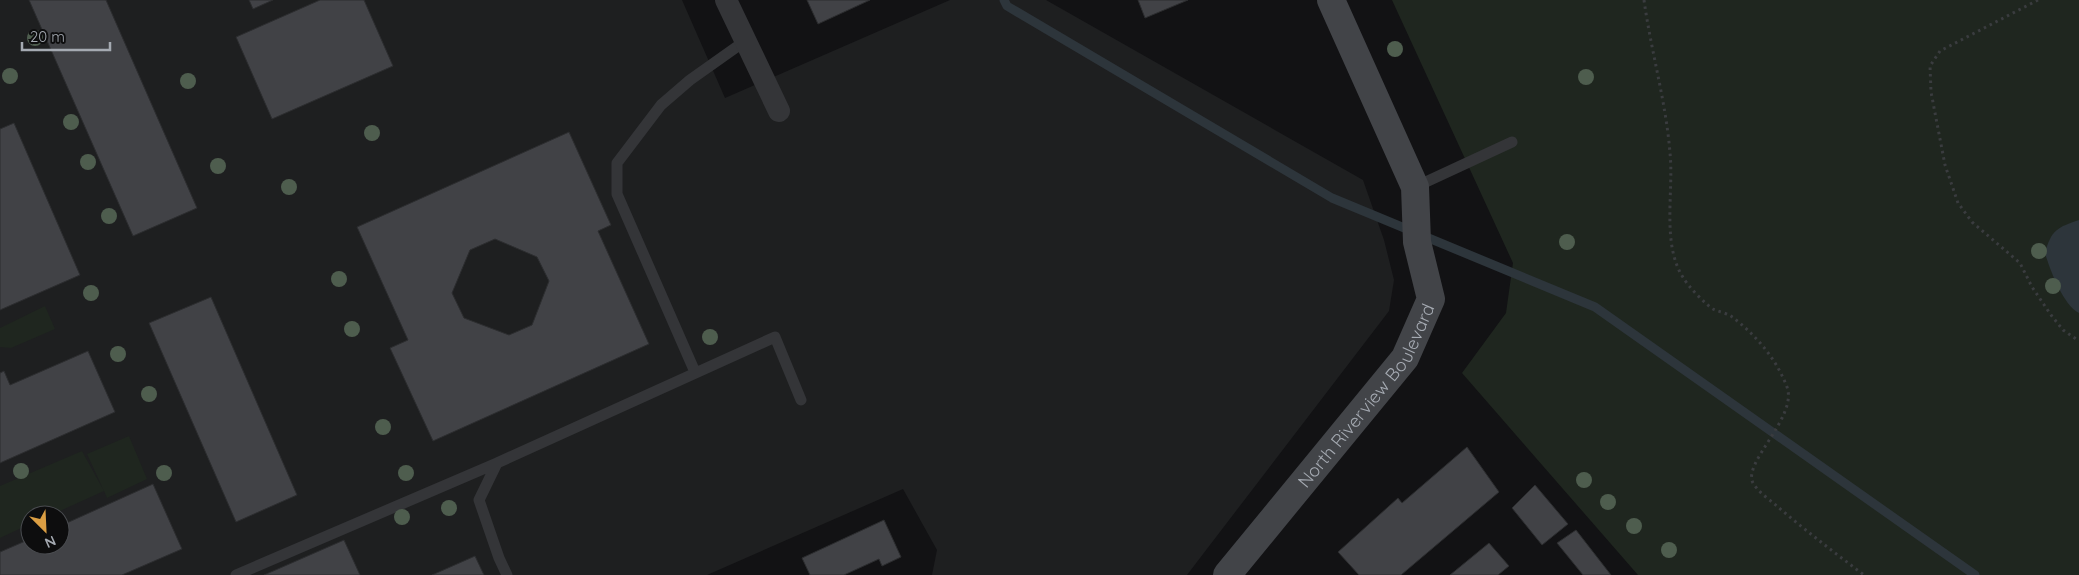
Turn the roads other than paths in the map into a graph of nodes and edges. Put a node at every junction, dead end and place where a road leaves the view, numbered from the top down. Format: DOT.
graph roads {
  1 [pos="726,0"];
  2 [pos="1331,0"];
  3 [pos="745,41"];
  4 [pos="779,111"];
  5 [pos="1512,142"];
  6 [pos="1415,187"];
  7 [pos="695,372"];
  8 [pos="801,400"];
  9 [pos="497,463"];
  10 [pos="1236,572"];
  11 [pos="236,575"];
  12 [pos="507,575"];
  1 -- 3 [label="street"];
  2 -- 6 [label="street, North Riverview Boulevard"];
  3 -- 4 [label="street"];
  3 -- 7 [label="lane"];
  5 -- 6 [label="lane"];
  6 -- 10 [label="street, North Riverview Boulevard"];
  7 -- 8 [label="lane"];
  7 -- 9 [label="lane"];
  9 -- 11 [label="lane"];
  9 -- 12 [label="lane"];
}
